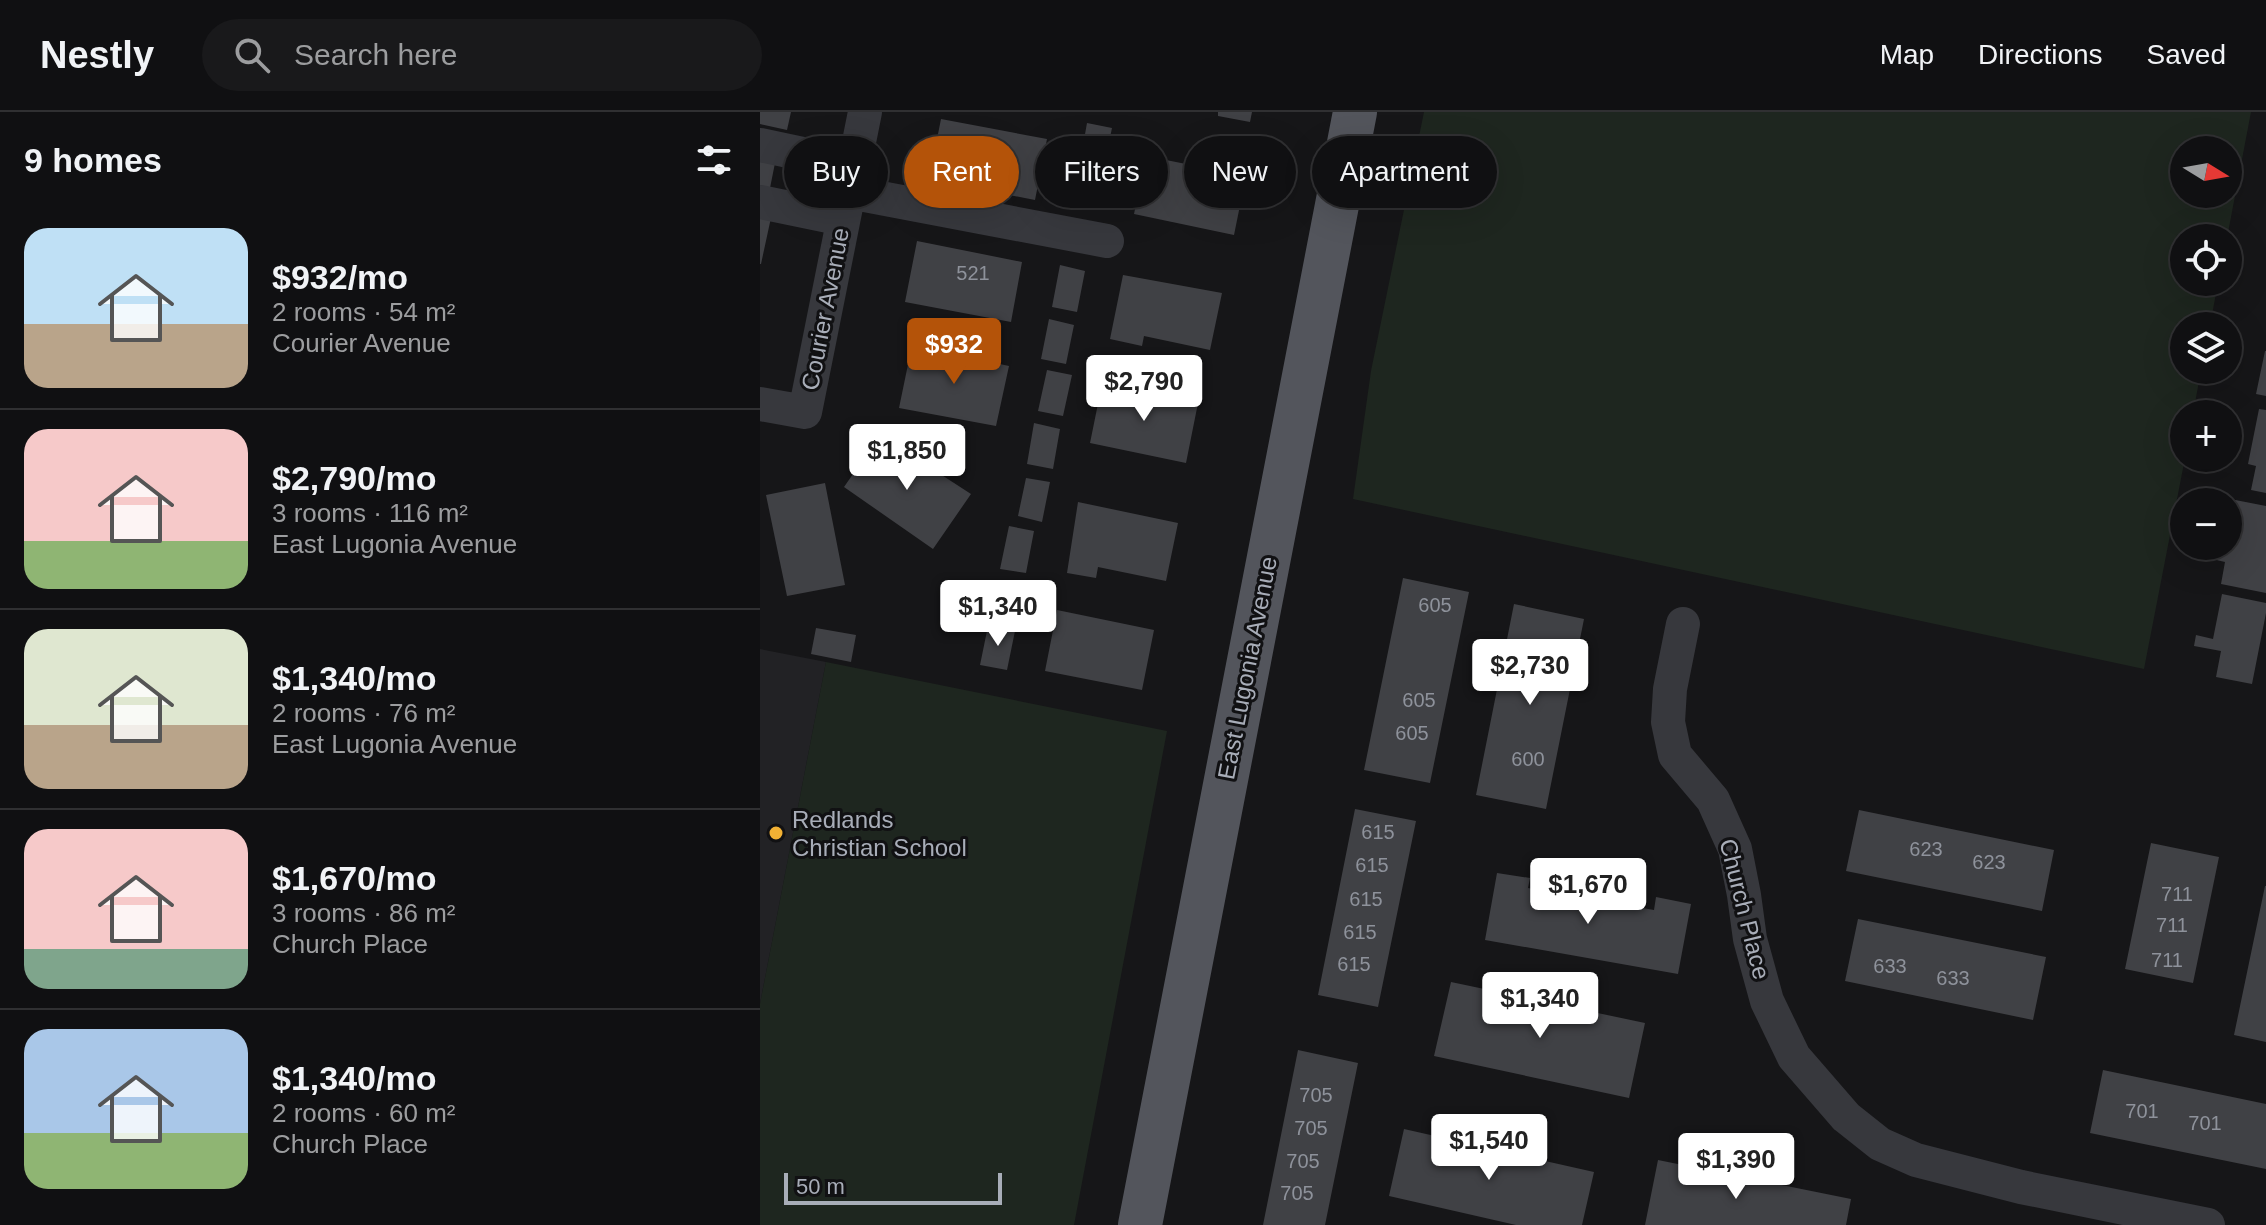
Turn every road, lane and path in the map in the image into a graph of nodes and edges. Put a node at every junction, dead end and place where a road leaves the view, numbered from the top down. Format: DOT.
graph roads {
  1 [pos="865,112"];
  2 [pos="1355,112"];
  3 [pos="860,136"];
  4 [pos="760,145"];
  5 [pos="784,158"];
  6 [pos="784,199"];
  7 [pos="888,200"];
  8 [pos="760,202"];
  9 [pos="845,208"];
  10 [pos="1107,241"];
  11 [pos="760,404"];
  12 [pos="1683,624"];
  13 [pos="2135,1218"];
  14 [pos="1140,1225"];
  15 [pos="2208,1225"];
  1 -- 3 [label="street, Courier Avenue"];
  2 -- 14 [label="main road, East Lugonia Avenue"];
  4 -- 5 [label="street"];
  6 -- 8 [label="street"];
  7 -- 10 [label="street"];
  9 -- 11 [label="street, Courier Avenue"];
  12 -- 13 [label="street, Church Place"];
  13 -- 15 [label="street, Church Place"];
}
